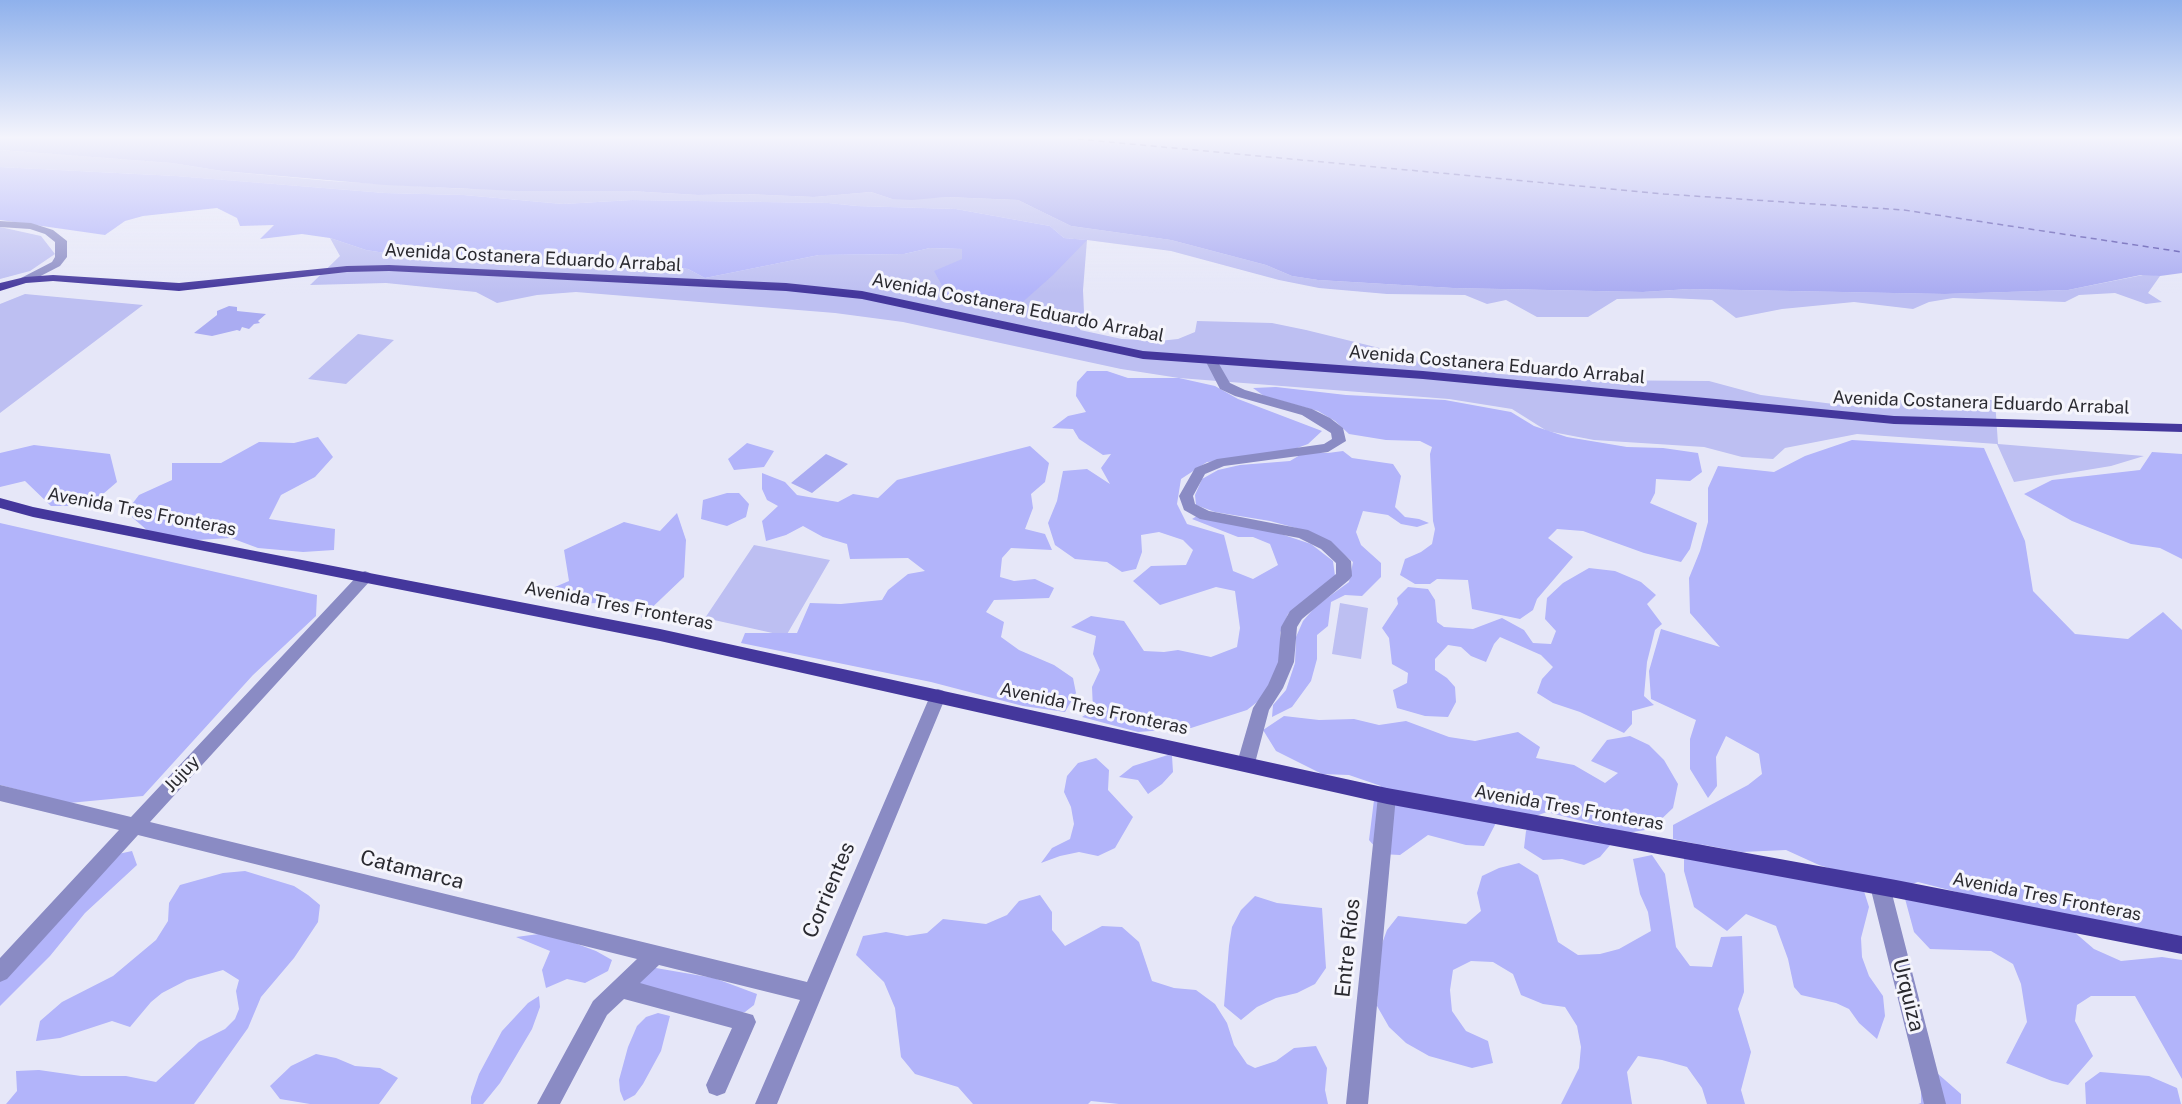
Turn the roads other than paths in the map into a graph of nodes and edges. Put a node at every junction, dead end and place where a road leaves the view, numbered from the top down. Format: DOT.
graph roads {
  1 [pos="0,224"];
  2 [pos="26,280"];
  3 [pos="0,286"];
  4 [pos="1211,360"];
  5 [pos="2182,428"];
  6 [pos="0,503"];
  7 [pos="365,577"];
  8 [pos="938,696"];
  9 [pos="1246,764"];
  10 [pos="0,793"];
  11 [pos="1387,796"];
  12 [pos="133,826"];
  13 [pos="1880,886"];
  14 [pos="2182,945"];
  15 [pos="655,955"];
  16 [pos="0,972"];
  17 [pos="620,988"];
  18 [pos="812,993"];
  19 [pos="717,1085"];
  20 [pos="548,1104"];
  21 [pos="766,1104"];
  22 [pos="1357,1104"];
  23 [pos="1935,1104"];
  1 -- 2 [label="street, Avenida Costanera Eduardo Arrabal"];
  2 -- 3 [label="main road, Avenida Costanera Eduardo Arrabal"];
  2 -- 4 [label="main road, Avenida Costanera Eduardo Arrabal"];
  4 -- 5 [label="main road, Avenida Costanera Eduardo Arrabal"];
  4 -- 9 [label="street"];
  6 -- 7 [label="main road, Avenida Tres Fronteras"];
  7 -- 8 [label="main road, Avenida Tres Fronteras"];
  7 -- 12 [label="street, Jujuy"];
  8 -- 9 [label="main road, Avenida Tres Fronteras"];
  8 -- 18 [label="street, Corrientes"];
  9 -- 11 [label="main road, Avenida Tres Fronteras"];
  10 -- 12 [label="street, Catamarca"];
  11 -- 13 [label="main road, Avenida Tres Fronteras"];
  11 -- 22 [label="street, Entre Ríos"];
  12 -- 15 [label="street, Catamarca"];
  12 -- 16 [label="street, Jujuy"];
  13 -- 14 [label="main road, Avenida Tres Fronteras"];
  13 -- 23 [label="street, Urquiza"];
  15 -- 17 [label="street"];
  15 -- 18 [label="street, Catamarca"];
  17 -- 19 [label="street"];
  17 -- 20 [label="street"];
  18 -- 21 [label="street, Corrientes"];
}
